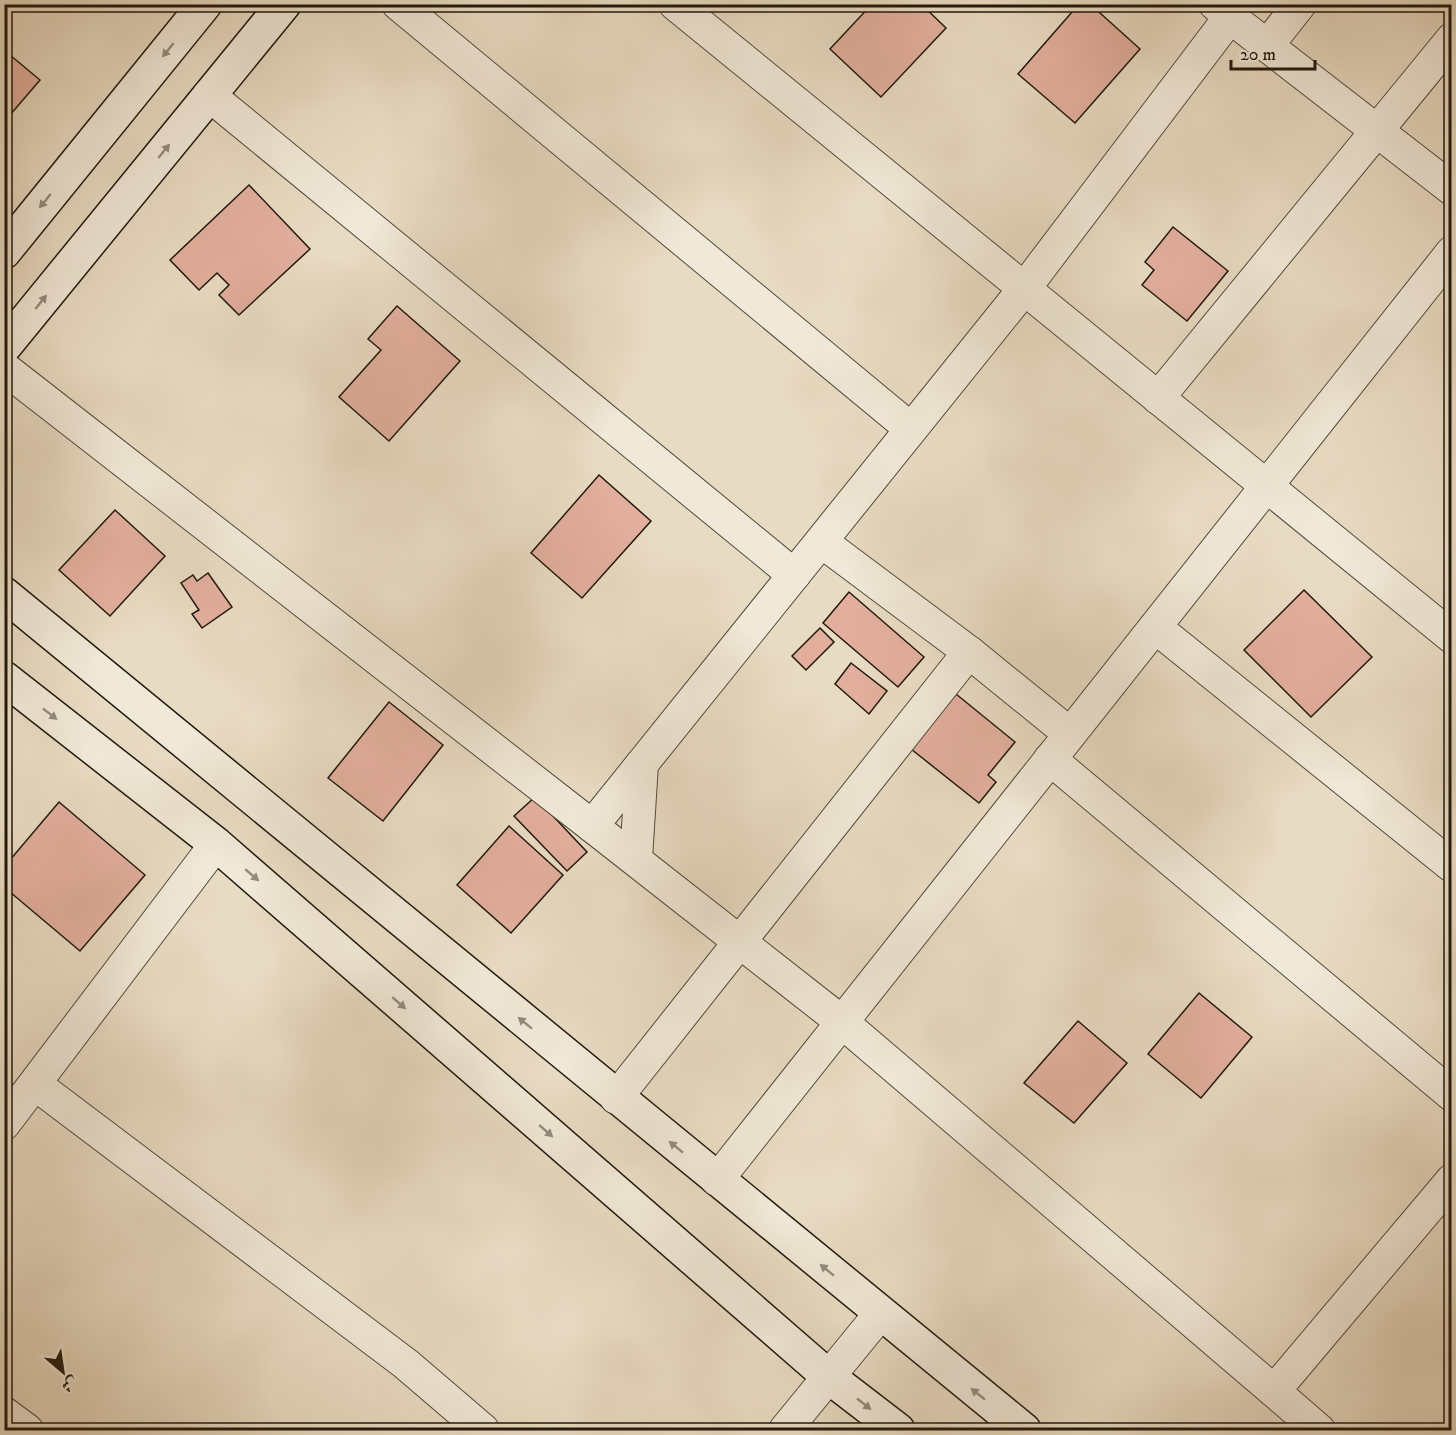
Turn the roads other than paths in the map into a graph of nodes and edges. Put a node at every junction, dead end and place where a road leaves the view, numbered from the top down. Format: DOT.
graph roads {
  1 [pos="205,4"];
  2 [pos="284,4"];
  3 [pos="398,4"];
  4 [pos="675,4"];
  5 [pos="1300,4"];
  6 [pos="1222,11"];
  7 [pos="1452,39"];
  8 [pos="1266,46"];
  9 [pos="209,95"];
  10 [pos="1377,130"];
  11 [pos="1452,189"];
  12 [pos="4,252"];
  13 [pos="1452,252"];
  14 [pos="1024,289"];
  15 [pos="4,347"];
  16 [pos="4,368"];
  17 [pos="1158,398"];
  18 [pos="911,429"];
  19 [pos="1266,486"];
  20 [pos="822,542"];
  21 [pos="794,575"];
  22 [pos="4,594"];
  23 [pos="1155,627"];
  24 [pos="1452,637"];
  25 [pos="969,652"];
  26 [pos="4,678"];
  27 [pos="1070,734"];
  28 [pos="1050,759"];
  29 [pos="642,764"];
  30 [pos="592,826"];
  31 [pos="216,844"];
  32 [pos="636,859"];
  33 [pos="1452,866"];
  34 [pos="740,940"];
  35 [pos="842,1022"];
  36 [pos="35,1084"];
  37 [pos="1452,1095"];
  38 [pos="616,1098"];
  39 [pos="4,1124"];
  40 [pos="717,1180"];
  41 [pos="1452,1180"];
  42 [pos="880,1314"];
  43 [pos="829,1377"];
  44 [pos="1274,1391"];
  45 [pos="4,1413"];
  46 [pos="27,1431"];
  47 [pos="483,1431"];
  48 [pos="785,1431"];
  49 [pos="898,1431"];
  50 [pos="1024,1431"];
  51 [pos="1319,1431"];
  1 -- 12 [label="street, one-way"];
  2 -- 9 [label="street"];
  3 -- 18 [label="street"];
  4 -- 14 [label="street"];
  5 -- 8 [label="street"];
  6 -- 8 [label="street"];
  6 -- 14 [label="street"];
  7 -- 10 [label="street"];
  8 -- 10 [label="street"];
  15 -- 9 [label="street, one-way"];
  9 -- 21 [label="street"];
  10 -- 11 [label="street"];
  10 -- 17 [label="street"];
  13 -- 19 [label="street"];
  14 -- 17 [label="street"];
  14 -- 18 [label="street"];
  16 -- 30 [label="street"];
  17 -- 19 [label="street"];
  18 -- 20 [label="street"];
  19 -- 23 [label="street"];
  19 -- 24 [label="street"];
  20 -- 21 [label="street"];
  20 -- 25 [label="street"];
  21 -- 29 [label="street"];
  38 -- 22 [label="street, one-way"];
  23 -- 27 [label="street"];
  23 -- 33 [label="street"];
  25 -- 27 [label="street"];
  25 -- 34 [label="street"];
  26 -- 31 [label="street, one-way"];
  27 -- 28 [label="street"];
  28 -- 35 [label="street"];
  28 -- 37 [label="street"];
  29 -- 30 [label="street"];
  29 -- 32 [label="street"];
  30 -- 32 [label="street"];
  31 -- 36 [label="street"];
  31 -- 43 [label="street, one-way"];
  32 -- 34 [label="street"];
  34 -- 35 [label="street"];
  34 -- 38 [label="street"];
  35 -- 40 [label="street"];
  35 -- 44 [label="street"];
  36 -- 39 [label="street"];
  36 -- 47 [label="street"];
  40 -- 38 [label="street, one-way"];
  42 -- 40 [label="street, one-way"];
  41 -- 44 [label="street"];
  42 -- 43 [label="street"];
  50 -- 42 [label="street, one-way"];
  43 -- 48 [label="street"];
  43 -- 49 [label="street, one-way"];
  44 -- 51 [label="street"];
  45 -- 46 [label="street"];
}
